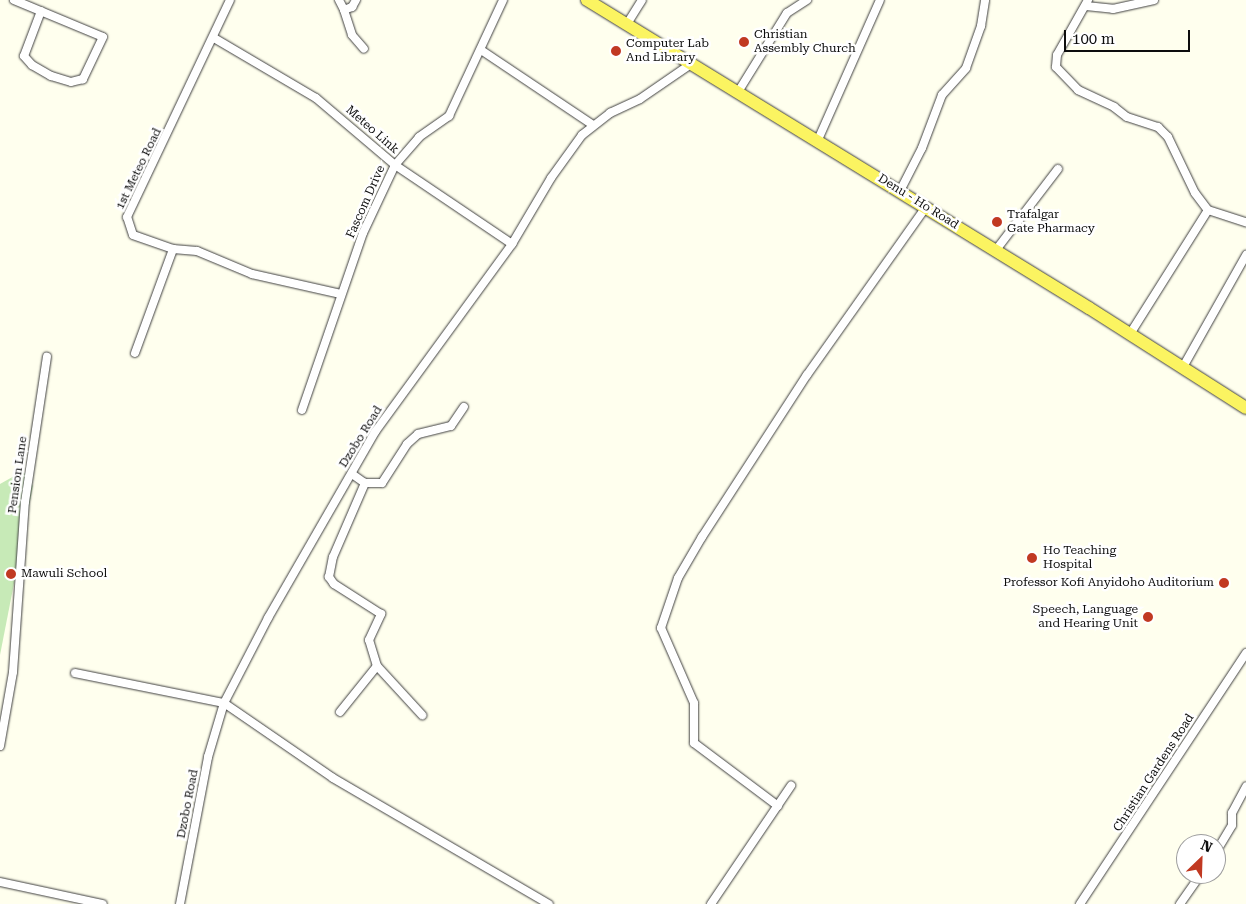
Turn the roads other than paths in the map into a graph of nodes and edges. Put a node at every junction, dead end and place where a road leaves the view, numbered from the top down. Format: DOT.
graph roads {
  1 [pos="14,0"];
  2 [pos="230,0"];
  3 [pos="339,0"];
  4 [pos="356,0"];
  5 [pos="503,0"];
  6 [pos="587,0"];
  7 [pos="642,0"];
  8 [pos="807,0"];
  9 [pos="880,0"];
  10 [pos="985,0"];
  11 [pos="1154,0"];
  12 [pos="1087,3"];
  13 [pos="344,10"];
  14 [pos="41,11"];
  15 [pos="627,24"];
  16 [pos="214,38"];
  17 [pos="364,49"];
  18 [pos="481,50"];
  19 [pos="691,64"];
  20 [pos="738,92"];
  21 [pos="593,125"];
  22 [pos="818,142"];
  23 [pos="396,165"];
  24 [pos="1058,169"];
  25 [pos="900,190"];
  26 [pos="926,207"];
  27 [pos="1208,210"];
  28 [pos="1246,222"];
  29 [pos="512,244"];
  30 [pos="173,249"];
  31 [pos="996,250"];
  32 [pos="1246,255"];
  33 [pos="341,294"];
  34 [pos="1130,334"];
  35 [pos="135,353"];
  36 [pos="47,357"];
  37 [pos="1183,367"];
  38 [pos="464,407"];
  39 [pos="1246,408"];
  40 [pos="302,410"];
  41 [pos="352,474"];
  42 [pos="365,483"];
  43 [pos="1246,652"];
  44 [pos="377,666"];
  45 [pos="75,673"];
  46 [pos="224,703"];
  47 [pos="340,712"];
  48 [pos="422,715"];
  49 [pos="0,746"];
  50 [pos="791,786"];
  51 [pos="1246,787"];
  52 [pos="778,806"];
  53 [pos="1226,835"];
  54 [pos="0,882"];
  55 [pos="1193,884"];
  56 [pos="103,904"];
  57 [pos="180,904"];
  58 [pos="549,904"];
  59 [pos="711,904"];
  60 [pos="1080,904"];
  61 [pos="1180,904"];
  1 -- 14 [label="street"];
  2 -- 16 [label="street, 1st Meteo Road"];
  3 -- 13 [label="street"];
  4 -- 13 [label="street"];
  5 -- 18 [label="street, Fascom Drive"];
  6 -- 15 [label="main road, Denu - Ho Road"];
  7 -- 15 [label="street"];
  8 -- 20 [label="street"];
  9 -- 22 [label="street"];
  10 -- 25 [label="street"];
  11 -- 12 [label="street"];
  12 -- 27 [label="street"];
  13 -- 17 [label="street"];
  14 -- 14 [label="street"];
  15 -- 19 [label="main road, Denu - Ho Road"];
  16 -- 23 [label="street, Meteo Link"];
  16 -- 30 [label="street, 1st Meteo Road"];
  18 -- 21 [label="street"];
  18 -- 23 [label="street, Fascom Drive"];
  19 -- 20 [label="main road, Denu - Ho Road"];
  19 -- 21 [label="street, Dzobo Road"];
  20 -- 22 [label="main road, Denu - Ho Road"];
  21 -- 29 [label="street, Dzobo Road"];
  22 -- 25 [label="main road, Denu - Ho Road"];
  23 -- 29 [label="street, Meteo Link"];
  23 -- 33 [label="street, Fascom Drive"];
  24 -- 31 [label="street"];
  25 -- 26 [label="main road, Denu - Ho Road"];
  26 -- 31 [label="main road, Denu - Ho Road"];
  26 -- 52 [label="street"];
  27 -- 28 [label="street"];
  27 -- 34 [label="street"];
  29 -- 41 [label="street, Dzobo Road"];
  30 -- 33 [label="street"];
  30 -- 35 [label="street"];
  31 -- 34 [label="main road, Denu - Ho Road"];
  32 -- 37 [label="street"];
  33 -- 40 [label="street, Fascom Drive"];
  34 -- 37 [label="main road, Denu - Ho Road"];
  36 -- 49 [label="street, Pension Lane"];
  37 -- 39 [label="main road, Denu - Ho Road"];
  38 -- 42 [label="street"];
  41 -- 42 [label="street"];
  41 -- 46 [label="street, Dzobo Road"];
  42 -- 44 [label="street"];
  43 -- 60 [label="street, Christian Gardens Road"];
  44 -- 47 [label="street"];
  44 -- 48 [label="street"];
  45 -- 46 [label="street"];
  46 -- 57 [label="street, Dzobo Road"];
  46 -- 58 [label="street"];
  50 -- 52 [label="street"];
  51 -- 53 [label="street"];
  52 -- 59 [label="street"];
  54 -- 56 [label="street"];
  55 -- 61 [label="street"];
}
